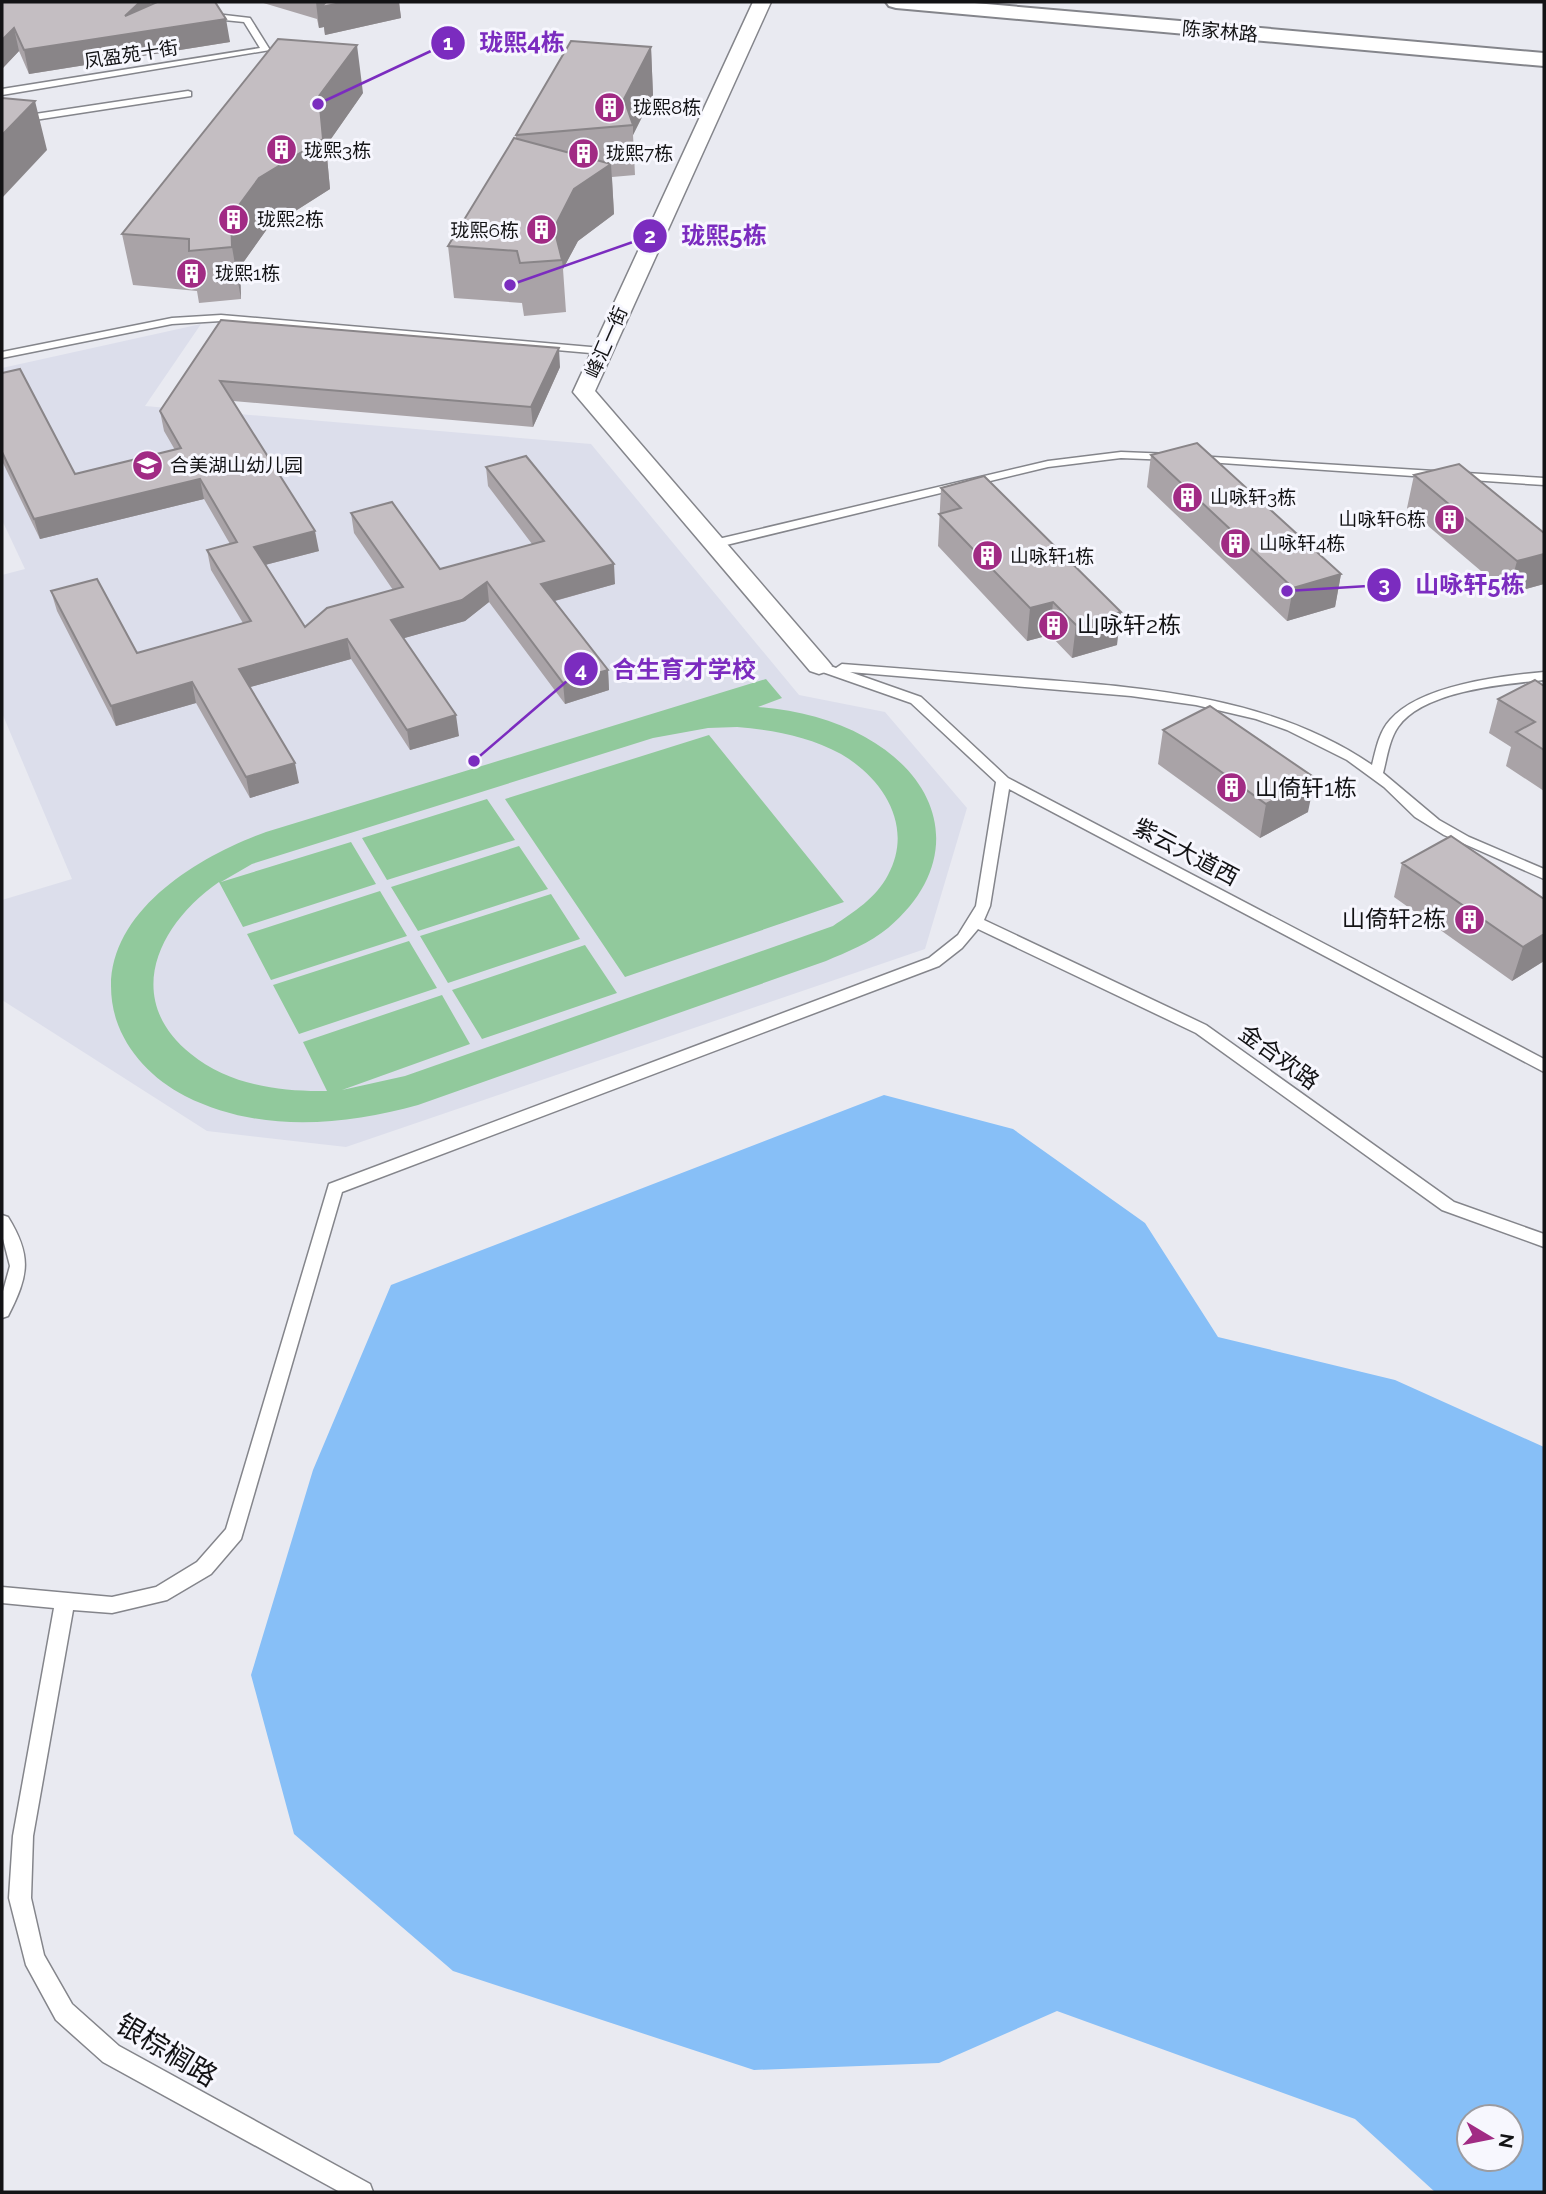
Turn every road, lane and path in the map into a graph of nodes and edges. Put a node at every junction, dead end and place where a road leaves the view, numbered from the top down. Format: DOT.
graph roads {
  1 [pos="762,2"];
  2 [pos="896,2"];
  3 [pos="989,2"];
  4 [pos="191,15"];
  5 [pos="1544,47"];
  6 [pos="1544,60"];
  7 [pos="2,92"];
  8 [pos="188,94"];
  9 [pos="2,122"];
  10 [pos="602,351"];
  11 [pos="2,355"];
  12 [pos="1544,482"];
  13 [pos="714,544"];
  14 [pos="819,666"];
  15 [pos="1544,676"];
  16 [pos="1376,775"];
  17 [pos="1003,781"];
  18 [pos="1544,874"];
  19 [pos="977,923"];
  20 [pos="1544,1066"];
  21 [pos="2,1221"];
  22 [pos="1544,1241"];
  23 [pos="2,1311"];
  24 [pos="2,1595"];
  25 [pos="65,1599"];
  26 [pos="362,2192"];
  1 -- 10 [label="street, 峰汇一街"];
  2 -- 6 [label="main road, 陈家林路"];
  3 -- 5 [label="main road, 陈家林路"];
  4 -- 7 [label="lane, 凤盈苑十街"];
  8 -- 9 [label="lane"];
  10 -- 11 [label="lane"];
  10 -- 13 [label="street, 峰汇一街"];
  12 -- 13 [label="lane"];
  13 -- 14 [label="street, 峰汇一街"];
  14 -- 16 [label="lane"];
  14 -- 17 [label="lane, 紫云大道西"];
  15 -- 16 [label="lane"];
  16 -- 18 [label="lane"];
  17 -- 19 [label="lane"];
  17 -- 20 [label="lane, 紫云大道西"];
  19 -- 22 [label="lane, 金合欢路"];
  19 -- 25 [label="lane"];
  21 -- 23 [label="lane"];
  24 -- 25 [label="lane"];
  25 -- 26 [label="lane, 银棕榈路"];
}
